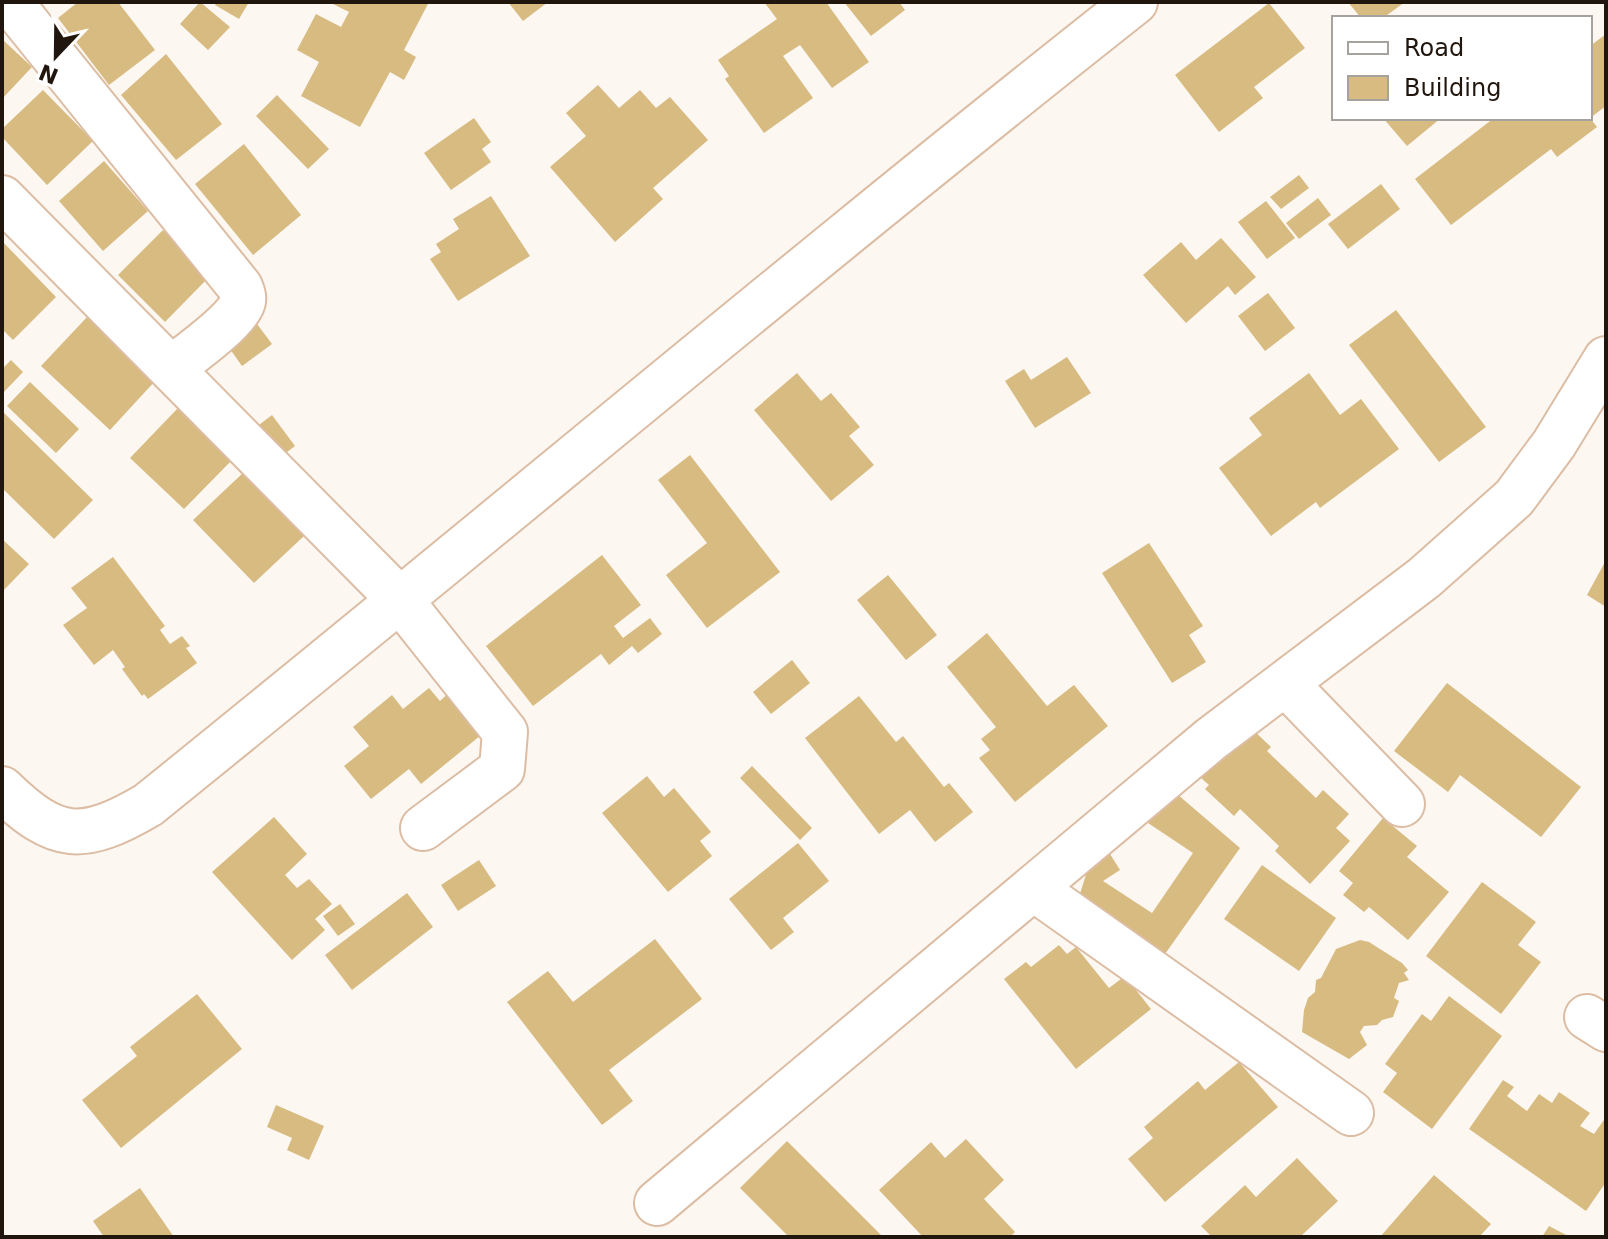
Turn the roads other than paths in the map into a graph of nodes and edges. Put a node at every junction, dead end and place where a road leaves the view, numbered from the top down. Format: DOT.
graph roads {
  1 [pos="10,2"];
  2 [pos="1135,2"];
  3 [pos="2,198"];
  4 [pos="1606,359"];
  5 [pos="172,368"];
  6 [pos="401,601"];
  7 [pos="1286,684"];
  8 [pos="2,789"];
  9 [pos="1402,804"];
  10 [pos="423,828"];
  11 [pos="1033,888"];
  12 [pos="1351,1113"];
  13 [pos="657,1203"];
  1 -- 5 [label="street"];
  2 -- 6 [label="street"];
  3 -- 5 [label="street"];
  4 -- 7 [label="street"];
  5 -- 6 [label="street"];
  6 -- 8 [label="street"];
  6 -- 10 [label="street"];
  7 -- 9 [label="street"];
  7 -- 11 [label="street"];
  11 -- 12 [label="street"];
  11 -- 13 [label="street"];
}
